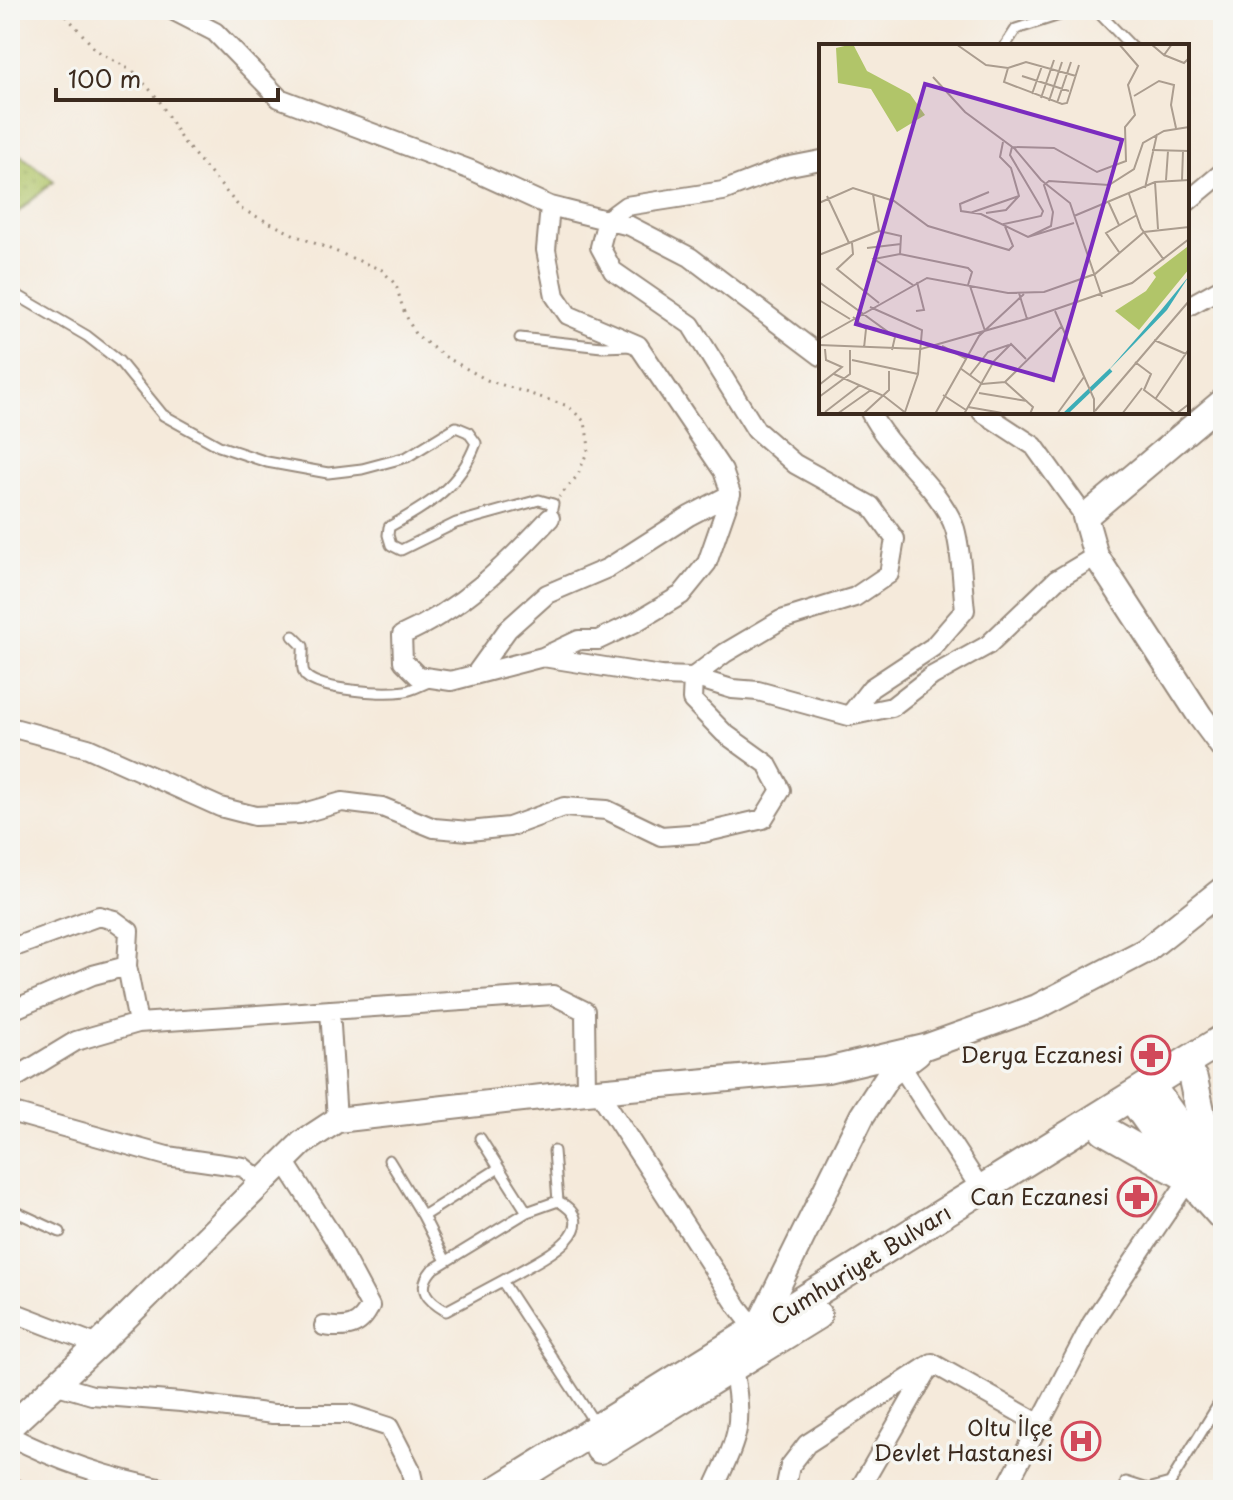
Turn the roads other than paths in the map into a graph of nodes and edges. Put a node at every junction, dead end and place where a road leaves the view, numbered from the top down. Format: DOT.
graph roads {
  1 [pos="172,10"];
  2 [pos="1075,10"];
  3 [pos="1096,10"];
  4 [pos="1006,44"];
  5 [pos="1129,44"];
  6 [pos="819,160"];
  7 [pos="1223,172"];
  8 [pos="1189,200"];
  9 [pos="550,206"];
  10 [pos="607,220"];
  11 [pos="1223,287"];
  12 [pos="10,291"];
  13 [pos="1189,306"];
  14 [pos="520,338"];
  15 [pos="638,345"];
  16 [pos="819,354"];
  17 [pos="1223,401"];
  18 [pos="871,414"];
  19 [pos="985,414"];
  20 [pos="731,494"];
  21 [pos="552,511"];
  22 [pos="1085,517"];
  23 [pos="1096,556"];
  24 [pos="293,636"];
  25 [pos="543,657"];
  26 [pos="477,672"];
  27 [pos="693,677"];
  28 [pos="435,679"];
  29 [pos="849,716"];
  30 [pos="10,727"];
  31 [pos="1223,747"];
  32 [pos="1223,889"];
  33 [pos="10,946"];
  34 [pos="127,966"];
  35 [pos="330,1010"];
  36 [pos="10,1011"];
  37 [pos="138,1023"];
  38 [pos="1223,1039"];
  39 [pos="1223,1060"];
  40 [pos="895,1061"];
  41 [pos="1193,1079"];
  42 [pos="10,1081"];
  43 [pos="592,1092"];
  44 [pos="1146,1098"];
  45 [pos="10,1112"];
  46 [pos="337,1120"];
  47 [pos="1104,1130"];
  48 [pos="480,1138"];
  49 [pos="554,1151"];
  50 [pos="389,1160"];
  51 [pos="284,1161"];
  52 [pos="499,1168"];
  53 [pos="1209,1180"];
  54 [pos="262,1182"];
  55 [pos="982,1191"];
  56 [pos="558,1201"];
  57 [pos="10,1209"];
  58 [pos="527,1212"];
  59 [pos="423,1216"];
  60 [pos="1223,1217"];
  61 [pos="60,1232"];
  62 [pos="446,1261"];
  63 [pos="502,1281"];
  64 [pos="10,1311"];
  65 [pos="324,1326"];
  66 [pos="756,1330"];
  67 [pos="98,1345"];
  68 [pos="932,1363"];
  69 [pos="733,1369"];
  70 [pos="54,1384"];
  71 [pos="1223,1397"];
  72 [pos="1040,1424"];
  73 [pos="10,1427"];
  74 [pos="598,1428"];
  75 [pos="10,1436"];
  76 [pos="1126,1482"];
  77 [pos="116,1485"];
  78 [pos="10,1486"];
  79 [pos="535,1489"];
  80 [pos="18,1490"];
  81 [pos="169,1490"];
  82 [pos="415,1490"];
  83 [pos="498,1490"];
  84 [pos="713,1490"];
  85 [pos="785,1490"];
  86 [pos="859,1490"];
  87 [pos="1005,1490"];
  1 -- 9 [label="street"];
  2 -- 4 [label="lane"];
  3 -- 5 [label="lane"];
  6 -- 10 [label="street"];
  7 -- 8 [label="street"];
  9 -- 10 [label="street"];
  9 -- 15 [label="street"];
  10 -- 16 [label="street"];
  10 -- 27 [label="street"];
  11 -- 13 [label="street"];
  12 -- 21 [label="lane"];
  14 -- 15 [label="lane"];
  15 -- 20 [label="street"];
  17 -- 22 [label="street"];
  18 -- 29 [label="street"];
  19 -- 22 [label="street"];
  20 -- 25 [label="street"];
  20 -- 26 [label="street"];
  21 -- 28 [label="street"];
  22 -- 23 [label="street"];
  23 -- 29 [label="street"];
  23 -- 31 [label="street"];
  24 -- 28 [label="lane"];
  25 -- 26 [label="street"];
  25 -- 27 [label="street"];
  26 -- 28 [label="street"];
  27 -- 29 [label="street"];
  27 -- 30 [label="street"];
  32 -- 40 [label="street"];
  33 -- 34 [label="street"];
  34 -- 36 [label="street"];
  34 -- 37 [label="street"];
  35 -- 37 [label="street"];
  35 -- 43 [label="street"];
  35 -- 46 [label="street"];
  37 -- 42 [label="street"];
  38 -- 44 [label="main road, Cumhuriyet Bulvarı"];
  39 -- 41 [label="main road, Cumhuriyet Bulvarı"];
  40 -- 43 [label="street"];
  40 -- 55 [label="street"];
  40 -- 66 [label="street"];
  41 -- 44 [label="main road, Cumhuriyet Bulvarı"];
  41 -- 53 [label="main road"];
  43 -- 46 [label="street"];
  43 -- 66 [label="street"];
  44 -- 47 [label="main road, Cumhuriyet Bulvarı"];
  44 -- 53 [label="main road"];
  44 -- 55 [label="main road, Cumhuriyet Bulvarı"];
  45 -- 54 [label="street"];
  46 -- 51 [label="street"];
  47 -- 53 [label="main road"];
  47 -- 69 [label="main road, Cumhuriyet Bulvarı"];
  48 -- 52 [label="lane"];
  49 -- 56 [label="lane"];
  50 -- 59 [label="lane"];
  51 -- 54 [label="street"];
  51 -- 65 [label="street"];
  52 -- 58 [label="lane"];
  52 -- 59 [label="lane"];
  53 -- 60 [label="main road"];
  53 -- 72 [label="street"];
  54 -- 67 [label="street"];
  55 -- 66 [label="main road, Cumhuriyet Bulvarı"];
  56 -- 58 [label="lane"];
  56 -- 63 [label="lane"];
  57 -- 61 [label="lane"];
  58 -- 62 [label="lane"];
  59 -- 62 [label="lane"];
  62 -- 63 [label="lane"];
  63 -- 74 [label="lane"];
  64 -- 67 [label="street"];
  66 -- 69 [label="street"];
  66 -- 74 [label="main road, Cumhuriyet Bulvarı"];
  67 -- 70 [label="street"];
  68 -- 72 [label="street"];
  68 -- 85 [label="street"];
  68 -- 86 [label="street"];
  69 -- 79 [label="main road, Cumhuriyet Bulvarı"];
  69 -- 84 [label="street"];
  70 -- 73 [label="street"];
  70 -- 82 [label="street"];
  71 -- 76 [label="lane"];
  72 -- 87 [label="street"];
  74 -- 83 [label="main road, Cumhuriyet Bulvarı"];
  75 -- 77 [label="street"];
  77 -- 81 [label="street"];
  78 -- 80 [label="street"];
}
